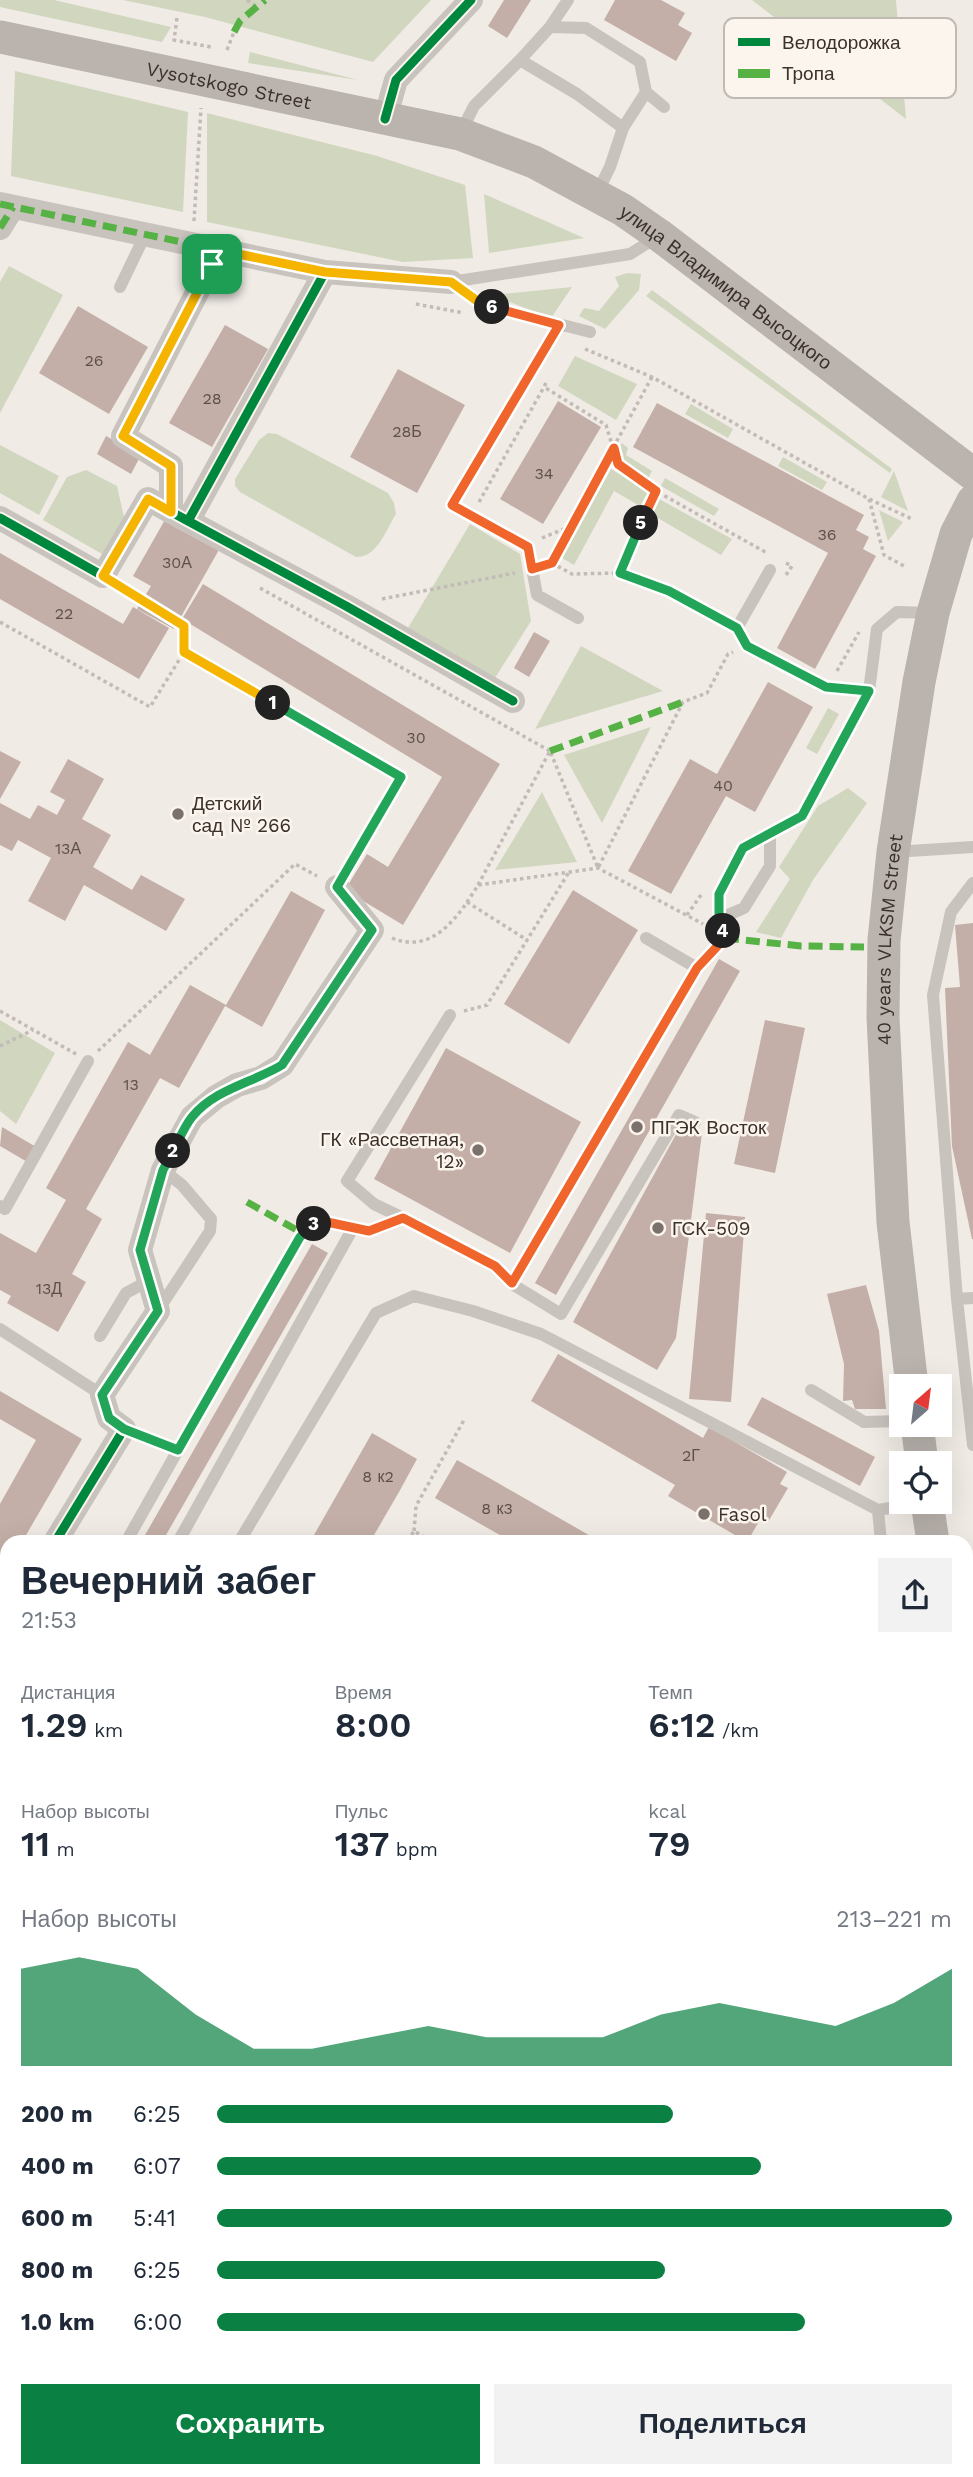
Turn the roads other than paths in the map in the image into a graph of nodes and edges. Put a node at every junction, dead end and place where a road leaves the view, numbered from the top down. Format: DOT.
graph roads {
  1 [pos="471,0"];
  2 [pos="568,0"];
  3 [pos="550,27"];
  4 [pos="0,37"];
  5 [pos="520,60"];
  6 [pos="646,92"];
  7 [pos="664,107"];
  8 [pos="385,119"];
  9 [pos="623,128"];
  10 [pos="460,134"];
  11 [pos="596,195"];
  12 [pos="7,205"];
  13 [pos="0,228"];
  14 [pos="145,235"];
  15 [pos="659,236"];
  16 [pos="219,250"];
  17 [pos="325,272"];
  18 [pos="451,282"];
  19 [pos="120,287"];
  20 [pos="559,325"];
  21 [pos="590,332"];
  22 [pos="973,474"];
  23 [pos="973,501"];
  24 [pos="180,516"];
  25 [pos="0,518"];
  26 [pos="770,570"];
  27 [pos="933,613"];
  28 [pos="578,618"];
  29 [pos="869,691"];
  30 [pos="513,701"];
  31 [pos="401,777"];
  32 [pos="770,834"];
  33 [pos="973,847"];
  34 [pos="893,852"];
  35 [pos="973,883"];
  36 [pos="337,887"];
  37 [pos="719,919"];
  38 [pos="646,938"];
  39 [pos="697,968"];
  40 [pos="450,1015"];
  41 [pos="88,1061"];
  42 [pos="695,1122"];
  43 [pos="163,1170"];
  44 [pos="0,1206"];
  45 [pos="403,1218"];
  46 [pos="353,1228"];
  47 [pos="149,1280"];
  48 [pos="512,1283"];
  49 [pos="973,1298"];
  50 [pos="957,1299"];
  51 [pos="158,1311"];
  52 [pos="0,1329"];
  53 [pos="100,1336"];
  54 [pos="911,1374"];
  55 [pos="811,1390"];
  56 [pos="102,1395"];
  57 [pos="889,1421"];
  58 [pos="124,1429"];
  59 [pos="973,1444"];
  60 [pos="178,1450"];
  61 [pos="889,1508"];
  62 [pos="878,1510"];
  63 [pos="929,1514"];
  64 [pos="59,1535"];
  65 [pos="130,1535"];
  66 [pos="182,1535"];
  67 [pos="243,1535"];
  68 [pos="880,1535"];
  69 [pos="932,1535"];
  1 -- 8 [label="street"];
  2 -- 3 [label="lane"];
  3 -- 5 [label="lane"];
  3 -- 6 [label="lane"];
  4 -- 8 [label="main road, Vysotskogo Street"];
  5 -- 9 [label="lane"];
  5 -- 10 [label="lane"];
  6 -- 7 [label="lane"];
  6 -- 9 [label="lane"];
  8 -- 10 [label="main road, Vysotskogo Street"];
  9 -- 11 [label="lane"];
  10 -- 11 [label="main road, улица Владимира Высоцкого"];
  11 -- 15 [label="main road, улица Владимира Высоцкого"];
  12 -- 13 [label="street"];
  12 -- 14 [label="street"];
  14 -- 16 [label="street"];
  14 -- 19 [label="lane"];
  15 -- 18 [label="lane"];
  15 -- 22 [label="main road, улица Владимира Высоцкого"];
  16 -- 17 [label="street"];
  16 -- 24 [label="street"];
  17 -- 18 [label="street"];
  17 -- 24 [label="street"];
  18 -- 20 [label="lane"];
  20 -- 21 [label="lane"];
  20 -- 28 [label="lane"];
  23 -- 27 [label="main road, 40 years VLKSM Street"];
  24 -- 25 [label="street"];
  24 -- 30 [label="street"];
  26 -- 29 [label="lane"];
  27 -- 29 [label="lane"];
  27 -- 34 [label="main road, 40 years VLKSM Street"];
  29 -- 32 [label="lane"];
  31 -- 36 [label="lane"];
  32 -- 37 [label="lane"];
  32 -- 37 [label="lane"];
  33 -- 34 [label="lane"];
  34 -- 54 [label="main road, 40 years VLKSM Street"];
  35 -- 50 [label="lane"];
  36 -- 43 [label="street"];
  37 -- 39 [label="lane"];
  38 -- 39 [label="lane"];
  39 -- 48 [label="lane"];
  40 -- 45 [label="lane"];
  41 -- 44 [label="lane"];
  42 -- 48 [label="lane"];
  43 -- 47 [label="street"];
  43 -- 51 [label="lane"];
  45 -- 46 [label="lane"];
  45 -- 48 [label="lane"];
  46 -- 60 [label="lane"];
  46 -- 66 [label="lane"];
  47 -- 51 [label="street"];
  47 -- 53 [label="lane"];
  49 -- 50 [label="lane"];
  50 -- 59 [label="lane"];
  51 -- 56 [label="street"];
  52 -- 56 [label="lane"];
  55 -- 57 [label="lane"];
  56 -- 58 [label="street"];
  58 -- 60 [label="lane"];
  58 -- 64 [label="street"];
  60 -- 65 [label="lane"];
  61 -- 62 [label="lane"];
  62 -- 67 [label="lane"];
  62 -- 68 [label="lane"];
  63 -- 69 [label="main road"];
}
